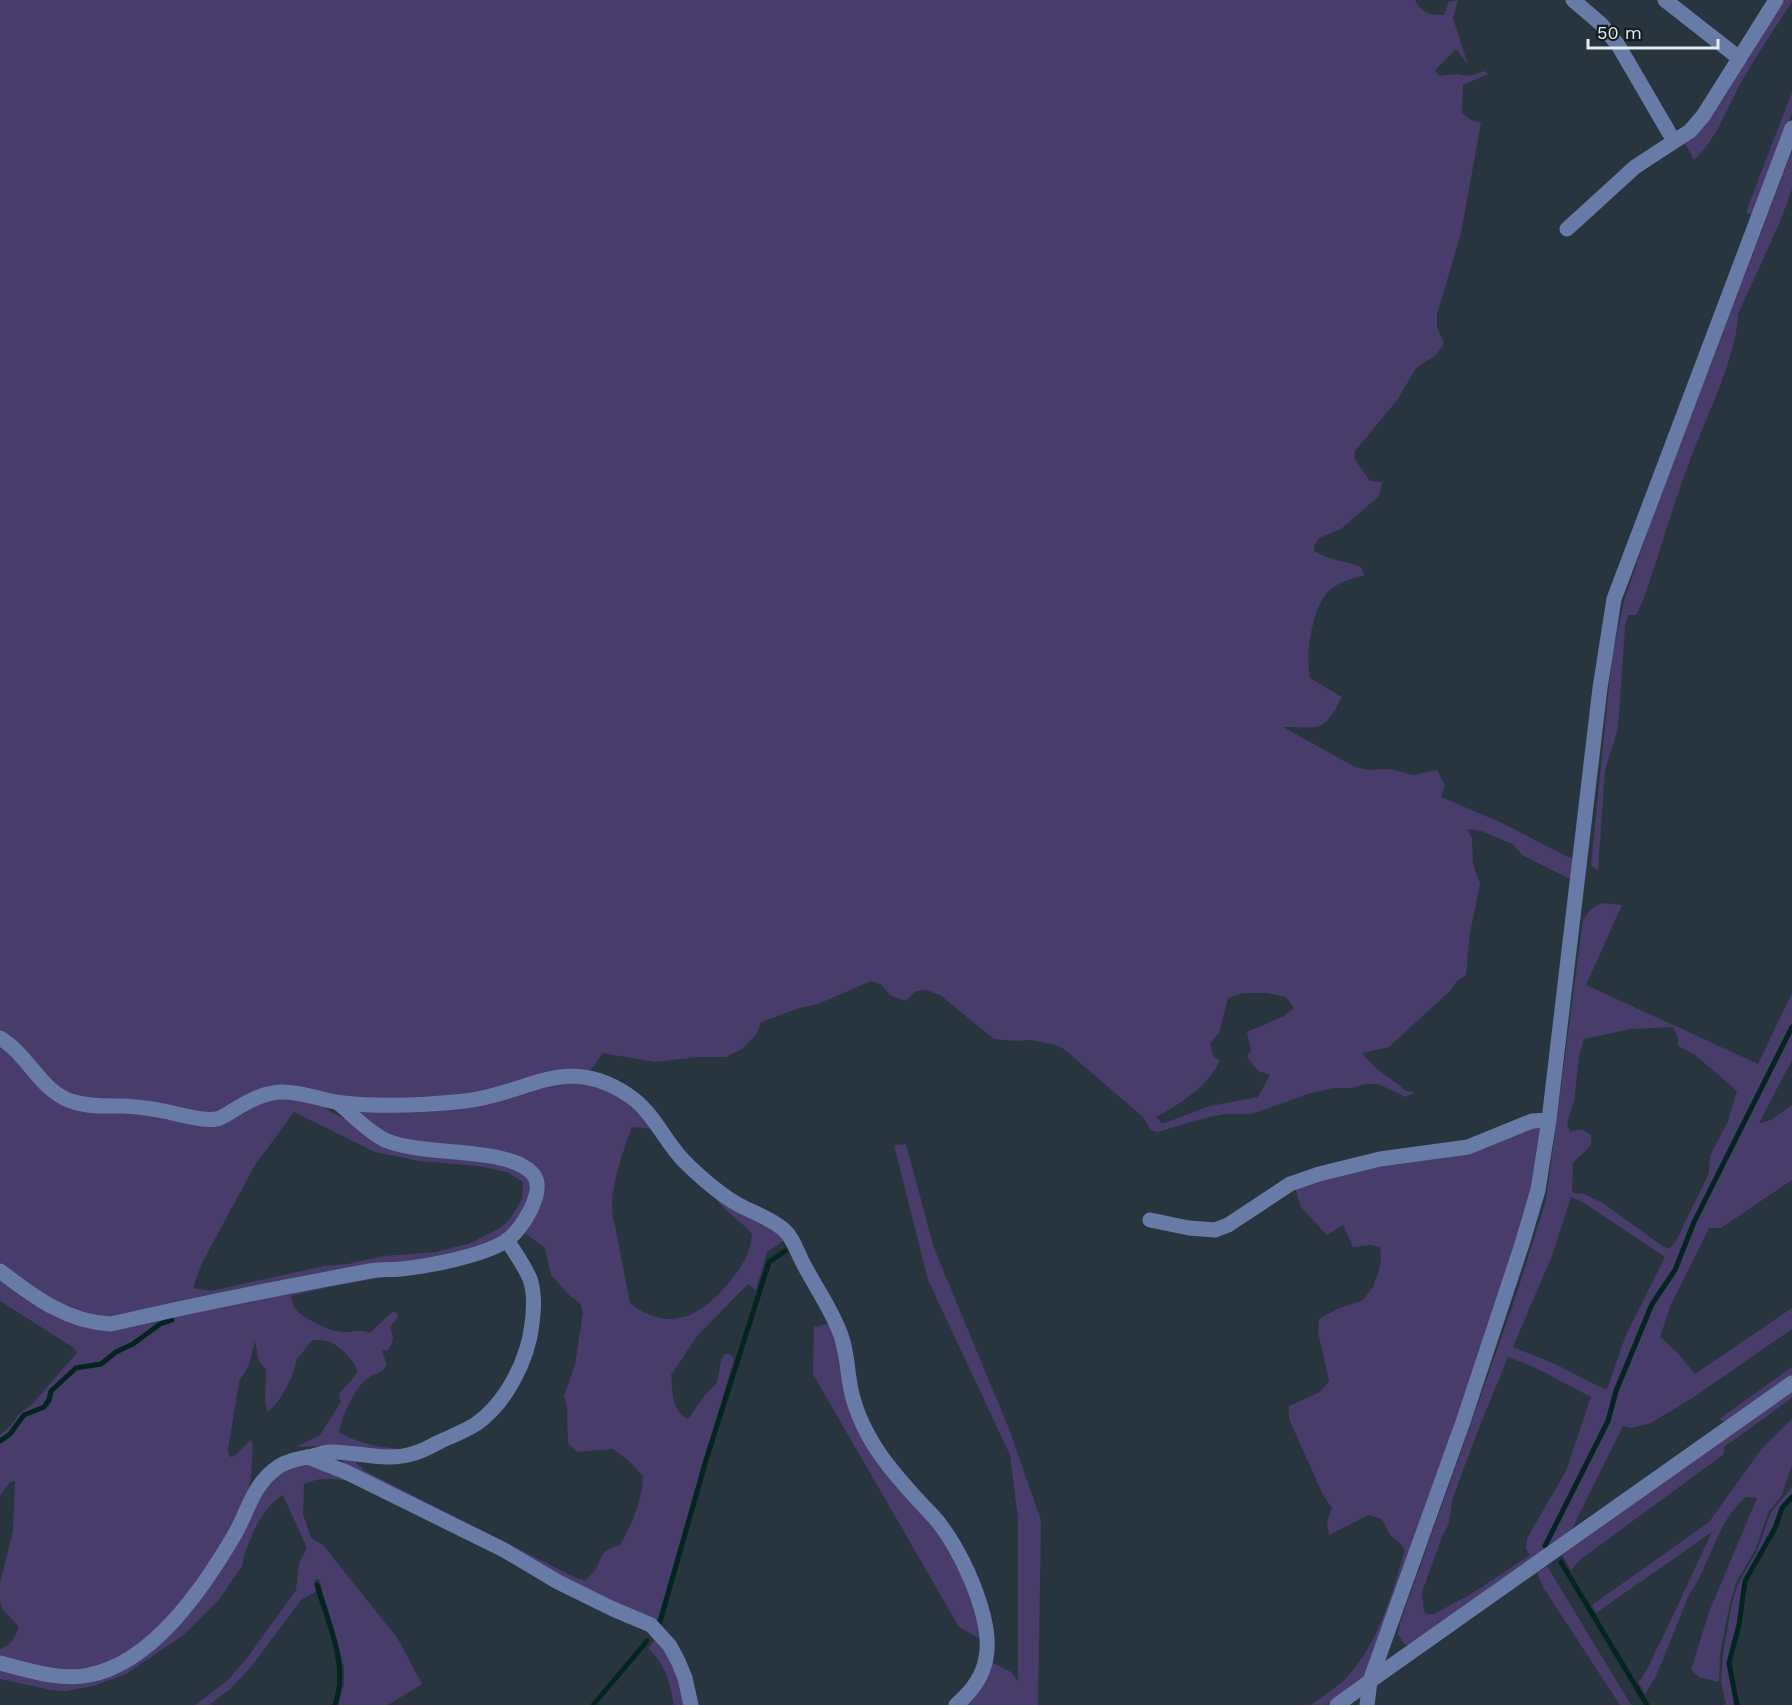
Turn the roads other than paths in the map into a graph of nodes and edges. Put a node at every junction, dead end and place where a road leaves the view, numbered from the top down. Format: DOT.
graph roads {
  1 [pos="1573,0"];
  2 [pos="1665,0"];
  3 [pos="1776,0"];
  4 [pos="1739,58"];
  5 [pos="1792,128"];
  6 [pos="1674,141"];
  7 [pos="1567,229"];
  8 [pos="0,1038"];
  9 [pos="338,1103"];
  10 [pos="1549,1120"];
  11 [pos="1150,1220"];
  12 [pos="507,1240"];
  13 [pos="0,1271"];
  14 [pos="1792,1383"];
  15 [pos="308,1457"];
  16 [pos="0,1663"];
  17 [pos="1370,1682"];
  18 [pos="691,1705"];
  19 [pos="956,1705"];
  20 [pos="1337,1705"];
  21 [pos="1367,1705"];
  1 -- 6 [label="street"];
  2 -- 4 [label="street"];
  3 -- 4 [label="street"];
  4 -- 6 [label="street"];
  5 -- 10 [label="street"];
  6 -- 7 [label="street"];
  8 -- 9 [label="street"];
  9 -- 12 [label="street"];
  9 -- 19 [label="street"];
  10 -- 11 [label="street"];
  10 -- 17 [label="street"];
  12 -- 13 [label="street"];
  12 -- 15 [label="street"];
  14 -- 17 [label="street"];
  15 -- 16 [label="street"];
  15 -- 18 [label="street"];
  17 -- 20 [label="street"];
  17 -- 21 [label="street"];
}
